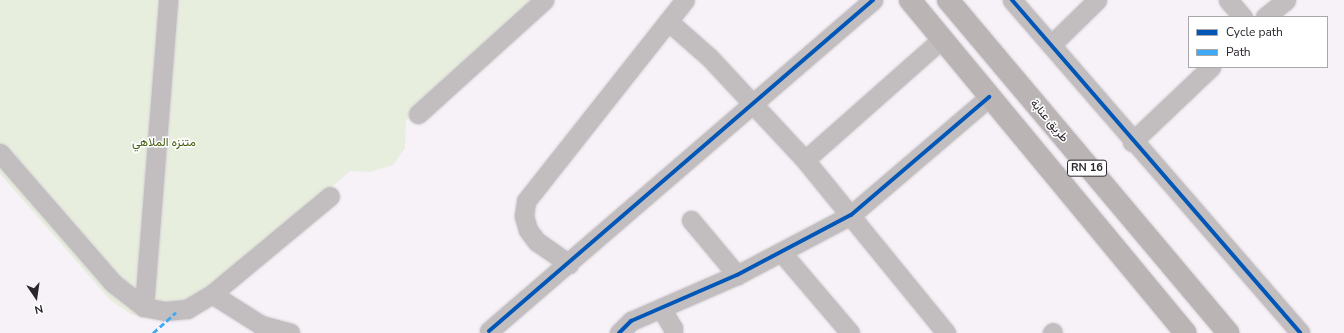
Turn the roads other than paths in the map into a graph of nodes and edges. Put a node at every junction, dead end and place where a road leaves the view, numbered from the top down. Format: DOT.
graph roads {
  1 [pos="168,0"];
  2 [pos="544,0"];
  3 [pos="685,0"];
  4 [pos="873,0"];
  5 [pos="910,0"];
  6 [pos="948,0"];
  7 [pos="1012,0"];
  8 [pos="1097,0"];
  9 [pos="1228,0"];
  10 [pos="1286,0"];
  11 [pos="1242,16"];
  12 [pos="1266,16"];
  13 [pos="668,21"];
  14 [pos="942,39"];
  15 [pos="1052,44"];
  16 [pos="1210,68"];
  17 [pos="989,97"];
  18 [pos="752,102"];
  19 [pos="418,114"];
  20 [pos="1132,142"];
  21 [pos="0,153"];
  22 [pos="805,160"];
  23 [pos="330,196"];
  24 [pos="851,215"];
  25 [pos="691,220"];
  26 [pos="782,253"];
  27 [pos="569,264"];
  28 [pos="737,275"];
  29 [pos="212,294"];
  30 [pos="144,308"];
  31 [pos="662,310"];
  32 [pos="489,331"];
  33 [pos="675,331"];
  34 [pos="290,333"];
  35 [pos="619,333"];
  36 [pos="850,333"];
  37 [pos="946,333"];
  38 [pos="1185,333"];
  39 [pos="1228,333"];
  40 [pos="1300,333"];
  1 -- 30 [label="street"];
  2 -- 19 [label="street"];
  3 -- 13 [label="street"];
  4 -- 18 [label="street"];
  5 -- 14 [label="highway, RN 16"];
  6 -- 39 [label="highway, طريق عنابة / RN 16"];
  7 -- 15 [label="street"];
  8 -- 15 [label="street"];
  9 -- 11 [label="street"];
  10 -- 12 [label="street"];
  13 -- 18 [label="street"];
  13 -- 27 [label="street"];
  14 -- 17 [label="highway, RN 16"];
  14 -- 22 [label="street"];
  15 -- 20 [label="street"];
  16 -- 20 [label="street"];
  17 -- 24 [label="street"];
  17 -- 38 [label="highway, RN 16"];
  18 -- 22 [label="street"];
  18 -- 27 [label="street"];
  20 -- 40 [label="street"];
  21 -- 30 [label="street"];
  22 -- 24 [label="street"];
  23 -- 29 [label="street"];
  24 -- 26 [label="street"];
  24 -- 37 [label="street"];
  25 -- 28 [label="street"];
  26 -- 28 [label="street"];
  26 -- 36 [label="street"];
  27 -- 32 [label="street"];
  28 -- 31 [label="street"];
  29 -- 30 [label="street"];
  29 -- 34 [label="street"];
  31 -- 33 [label="street"];
  31 -- 35 [label="street"];
}
